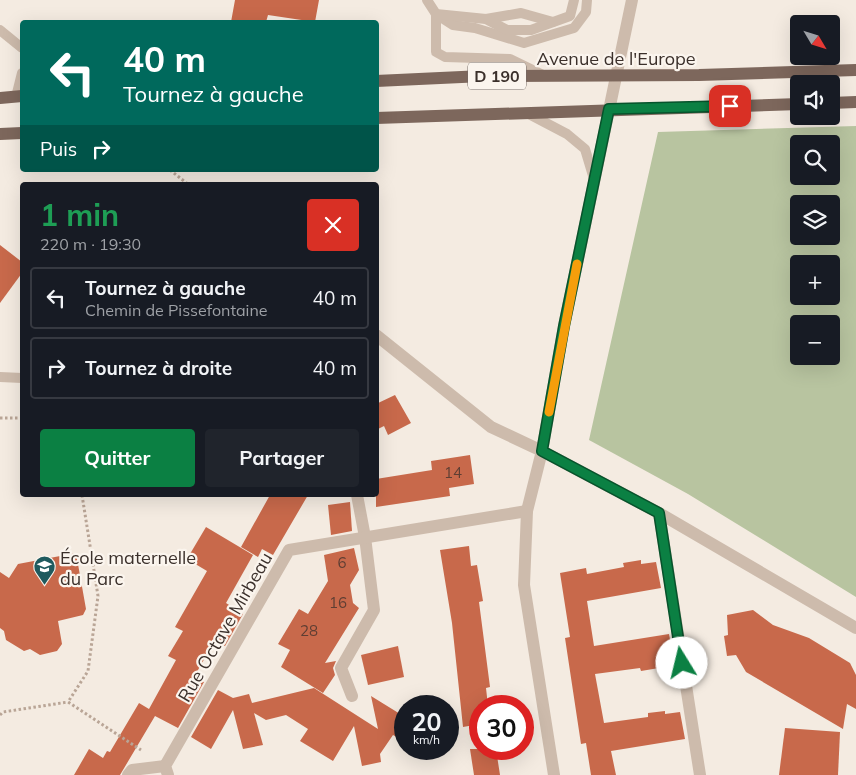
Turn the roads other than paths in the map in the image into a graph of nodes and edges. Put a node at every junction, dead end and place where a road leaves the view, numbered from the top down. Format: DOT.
graph roads {
  1 [pos="426,0"];
  2 [pos="574,0"];
  3 [pos="587,0"];
  4 [pos="632,0"];
  5 [pos="436,14"];
  6 [pos="486,19"];
  7 [pos="553,22"];
  8 [pos="0,30"];
  9 [pos="20,46"];
  10 [pos="856,70"];
  11 [pos="617,74"];
  12 [pos="544,75"];
  13 [pos="379,81"];
  14 [pos="19,97"];
  15 [pos="0,98"];
  16 [pos="856,102"];
  17 [pos="840,103"];
  18 [pos="790,104"];
  19 [pos="609,109"];
  20 [pos="528,113"];
  21 [pos="379,118"];
  22 [pos="20,133"];
  23 [pos="0,134"];
  24 [pos="594,179"];
  25 [pos="379,337"];
  26 [pos="0,377"];
  27 [pos="20,378"];
  28 [pos="542,451"];
  29 [pos="357,497"];
  30 [pos="527,511"];
  31 [pos="659,513"];
  32 [pos="365,537"];
  33 [pos="856,628"];
  34 [pos="352,696"];
  35 [pos="166,770"];
  36 [pos="128,775"];
  37 [pos="554,775"];
  38 [pos="700,775"];
  1 -- 5 [label="lane"];
  2 -- 7 [label="lane"];
  3 -- 5 [label="lane"];
  4 -- 11 [label="street"];
  5 -- 6 [label="lane"];
  5 -- 12 [label="lane"];
  6 -- 7 [label="lane"];
  6 -- 7 [label="lane"];
  8 -- 9 [label="lane"];
  10 -- 11 [label="main road, Avenue de l'Europe / D 190"];
  11 -- 12 [label="main road, Avenue de l'Europe / D 190"];
  11 -- 19 [label="street"];
  12 -- 13 [label="main road, Avenue de l'Europe / D 190"];
  14 -- 15 [label="main road"];
  16 -- 17 [label="main road"];
  18 -- 19 [label="main road, D 190"];
  19 -- 20 [label="main road, D 190"];
  19 -- 24 [label="street"];
  20 -- 21 [label="main road, D 190"];
  20 -- 24 [label="lane"];
  22 -- 23 [label="main road"];
  24 -- 28 [label="street"];
  25 -- 28 [label="street"];
  26 -- 27 [label="lane"];
  28 -- 30 [label="street"];
  28 -- 31 [label="street"];
  29 -- 32 [label="street"];
  30 -- 32 [label="street, Rue Octave Mirbeau"];
  30 -- 37 [label="street"];
  31 -- 33 [label="street"];
  31 -- 38 [label="street"];
  32 -- 34 [label="street"];
  32 -- 35 [label="street, Rue Octave Mirbeau"];
  35 -- 36 [label="street"];
}
